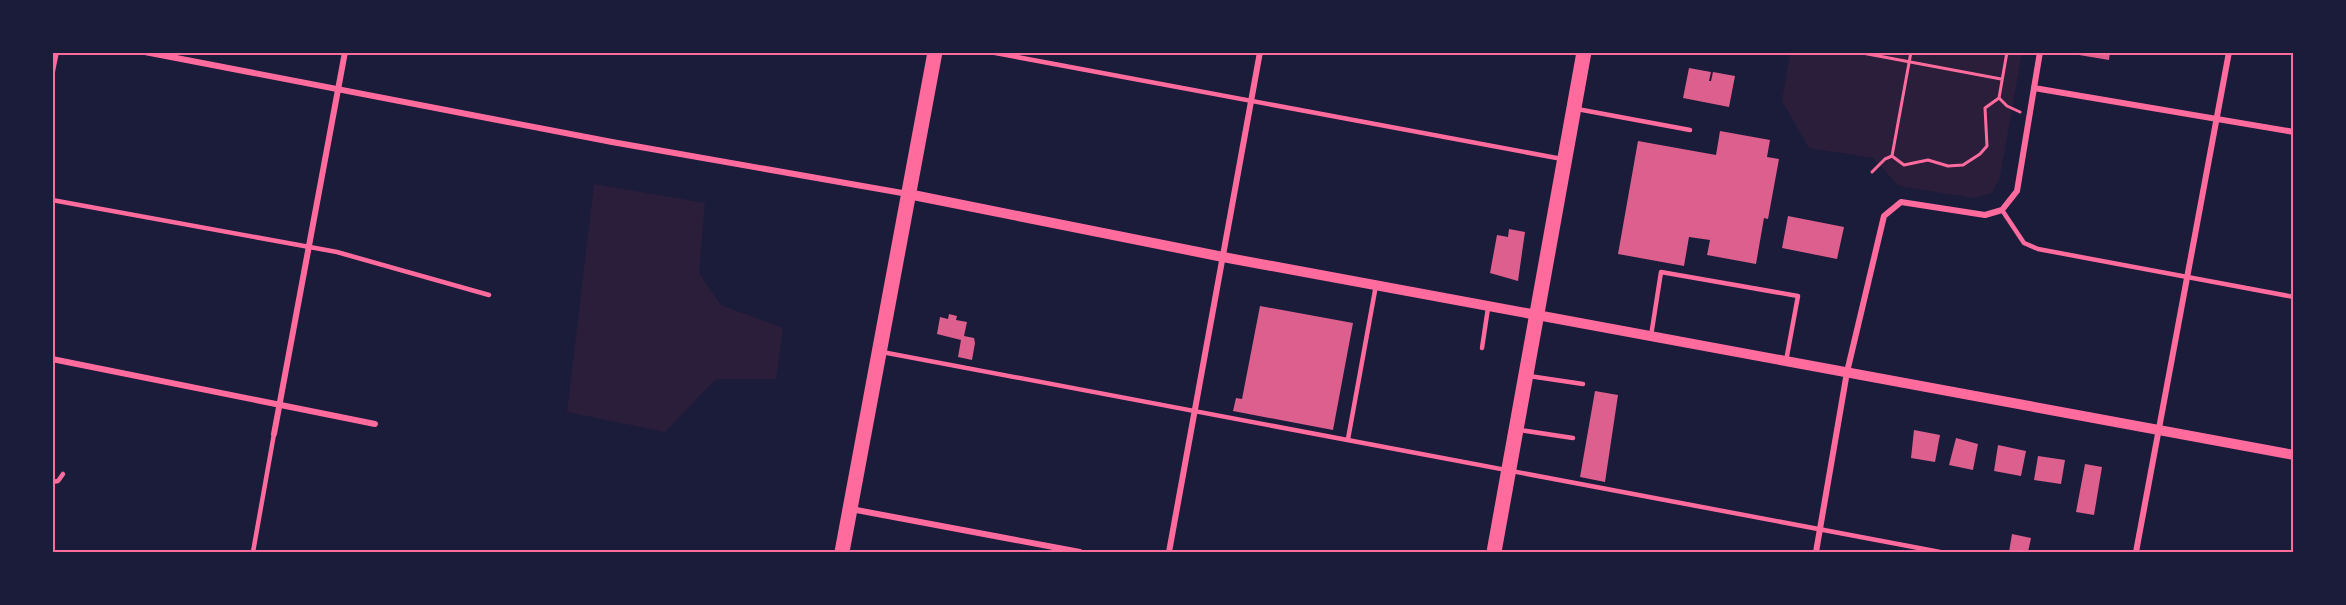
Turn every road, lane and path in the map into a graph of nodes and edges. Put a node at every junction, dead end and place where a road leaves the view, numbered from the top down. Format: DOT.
graph roads {
  1 [pos="56,52"];
  2 [pos="145,52"];
  3 [pos="345,52"];
  4 [pos="935,52"];
  5 [pos="990,52"];
  6 [pos="1260,52"];
  7 [pos="1584,52"];
  8 [pos="1857,52"];
  9 [pos="1911,52"];
  10 [pos="2007,52"];
  11 [pos="2040,52"];
  12 [pos="2229,52"];
  13 [pos="1909,62"];
  14 [pos="52,72"];
  15 [pos="2001,79"];
  16 [pos="2034,88"];
  17 [pos="338,89"];
  18 [pos="1999,98"];
  19 [pos="1251,101"];
  20 [pos="1575,109"];
  21 [pos="2029,116"];
  22 [pos="2217,117"];
  23 [pos="1690,130"];
  24 [pos="2294,132"];
  25 [pos="1892,156"];
  26 [pos="1565,159"];
  27 [pos="1872,172"];
  28 [pos="908,194"];
  29 [pos="52,200"];
  30 [pos="2002,210"];
  31 [pos="309,247"];
  32 [pos="1223,256"];
  33 [pos="2187,277"];
  34 [pos="1376,284"];
  35 [pos="489,295"];
  36 [pos="2294,297"];
  37 [pos="1488,305"];
  38 [pos="1538,314"];
  39 [pos="1651,336"];
  40 [pos="1482,348"];
  41 [pos="879,352"];
  42 [pos="52,359"];
  43 [pos="1786,361"];
  44 [pos="1847,372"];
  45 [pos="1527,375"];
  46 [pos="1583,384"];
  47 [pos="279,404"];
  48 [pos="1194,412"];
  49 [pos="375,424"];
  50 [pos="1517,429"];
  51 [pos="2159,429"];
  52 [pos="274,434"];
  53 [pos="1573,438"];
  54 [pos="1348,439"];
  55 [pos="2294,455"];
  56 [pos="1510,471"];
  57 [pos="63,474"];
  58 [pos="52,482"];
  59 [pos="850,509"];
  60 [pos="1820,530"];
  61 [pos="253,552"];
  62 [pos="842,552"];
  63 [pos="1080,552"];
  64 [pos="1169,552"];
  65 [pos="1494,552"];
  66 [pos="1816,552"];
  67 [pos="1941,552"];
  68 [pos="2136,552"];
  1 -- 14 [label="street"];
  2 -- 17 [label="street"];
  3 -- 17 [label="street"];
  4 -- 28 [label="main road"];
  5 -- 19 [label="lane"];
  6 -- 19 [label="street"];
  7 -- 20 [label="main road"];
  8 -- 13 [label="path"];
  9 -- 13 [label="path"];
  10 -- 15 [label="path"];
  11 -- 16 [label="street"];
  12 -- 22 [label="street"];
  13 -- 15 [label="path"];
  13 -- 25 [label="path"];
  15 -- 18 [label="path"];
  16 -- 21 [label="street"];
  16 -- 22 [label="street"];
  17 -- 28 [label="street"];
  17 -- 31 [label="street"];
  18 -- 21 [label="path"];
  18 -- 25 [label="path"];
  19 -- 26 [label="lane"];
  19 -- 32 [label="street"];
  20 -- 23 [label="lane"];
  20 -- 26 [label="main road"];
  21 -- 30 [label="street"];
  22 -- 24 [label="street"];
  22 -- 33 [label="street"];
  25 -- 27 [label="path"];
  26 -- 38 [label="main road"];
  28 -- 32 [label="street"];
  28 -- 41 [label="main road"];
  29 -- 31 [label="lane"];
  30 -- 33 [label="lane"];
  30 -- 44 [label="street"];
  31 -- 35 [label="lane"];
  31 -- 47 [label="street"];
  32 -- 34 [label="street"];
  32 -- 48 [label="street"];
  33 -- 36 [label="lane"];
  33 -- 51 [label="street"];
  34 -- 37 [label="street"];
  34 -- 54 [label="lane"];
  37 -- 38 [label="street"];
  37 -- 40 [label="lane"];
  38 -- 39 [label="street"];
  38 -- 45 [label="main road"];
  39 -- 43 [label="street"];
  39 -- 43 [label="lane"];
  41 -- 48 [label="lane"];
  41 -- 59 [label="main road"];
  42 -- 47 [label="street"];
  43 -- 44 [label="street"];
  44 -- 51 [label="street"];
  44 -- 60 [label="street"];
  45 -- 46 [label="lane"];
  45 -- 50 [label="main road"];
  47 -- 49 [label="street"];
  47 -- 52 [label="street"];
  48 -- 54 [label="lane"];
  48 -- 64 [label="street"];
  50 -- 53 [label="lane"];
  50 -- 56 [label="main road"];
  51 -- 55 [label="street"];
  51 -- 68 [label="street"];
  52 -- 61 [label="lane"];
  54 -- 56 [label="lane"];
  56 -- 60 [label="lane"];
  56 -- 65 [label="main road"];
  57 -- 58 [label="lane"];
  59 -- 62 [label="main road"];
  59 -- 63 [label="street"];
  60 -- 66 [label="street"];
  60 -- 67 [label="lane"];
}
